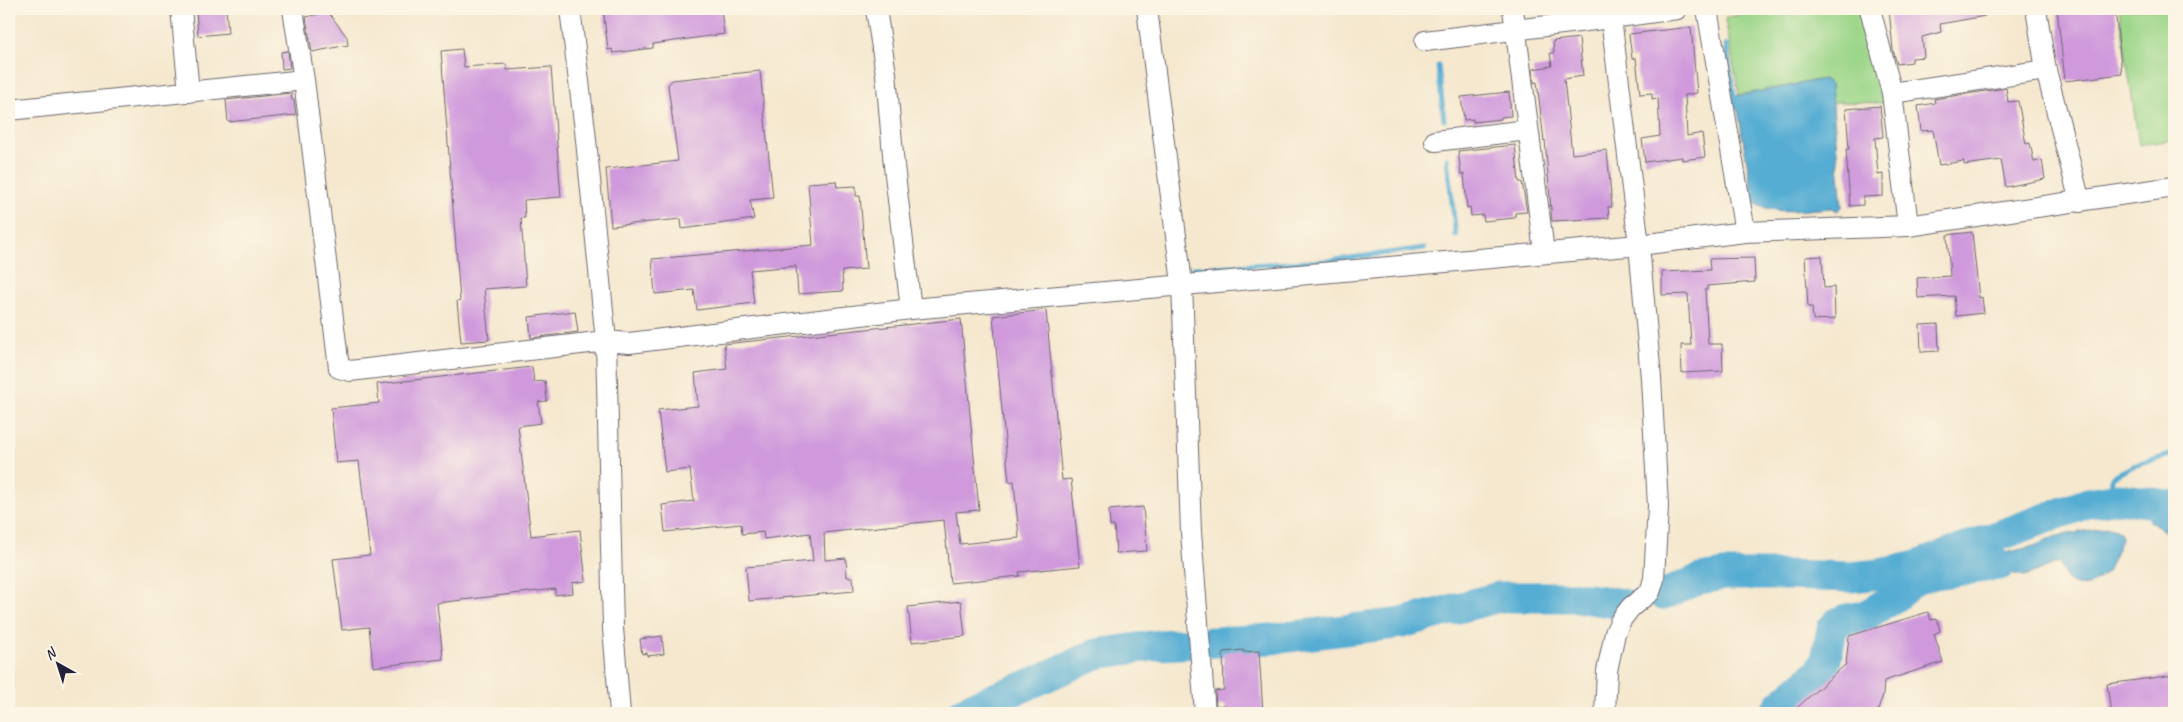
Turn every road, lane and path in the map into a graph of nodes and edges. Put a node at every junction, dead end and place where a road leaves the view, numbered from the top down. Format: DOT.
graph roads {
  1 [pos="181,9"];
  2 [pos="293,9"];
  3 [pos="570,9"];
  4 [pos="876,9"];
  5 [pos="1147,9"];
  6 [pos="1513,9"];
  7 [pos="1677,9"];
  8 [pos="1707,9"];
  9 [pos="1870,9"];
  10 [pos="2036,9"];
  11 [pos="1611,18"];
  12 [pos="1516,30"];
  13 [pos="1425,41"];
  14 [pos="2046,70"];
  15 [pos="304,80"];
  16 [pos="189,92"];
  17 [pos="1892,93"];
  18 [pos="9,110"];
  19 [pos="1528,130"];
  20 [pos="1435,142"];
  21 [pos="2174,187"];
  22 [pos="2080,202"];
  23 [pos="1908,226"];
  24 [pos="1744,232"];
  25 [pos="1639,244"];
  26 [pos="1544,252"];
  27 [pos="1182,284"];
  28 [pos="911,309"];
  29 [pos="606,341"];
  30 [pos="620,713"];
  31 [pos="1205,713"];
  32 [pos="1605,713"];
  1 -- 16 [label="street"];
  2 -- 15 [label="street"];
  3 -- 29 [label="street"];
  4 -- 28 [label="street"];
  5 -- 27 [label="street"];
  6 -- 12 [label="street"];
  7 -- 11 [label="street"];
  8 -- 24 [label="street"];
  9 -- 17 [label="street"];
  10 -- 14 [label="street"];
  11 -- 12 [label="street"];
  11 -- 25 [label="street"];
  12 -- 13 [label="street"];
  12 -- 19 [label="street"];
  14 -- 17 [label="street"];
  14 -- 22 [label="street"];
  15 -- 16 [label="street"];
  15 -- 29 [label="street"];
  16 -- 18 [label="street"];
  17 -- 23 [label="street"];
  19 -- 20 [label="street"];
  19 -- 26 [label="street"];
  21 -- 22 [label="street"];
  22 -- 23 [label="street"];
  23 -- 24 [label="street"];
  24 -- 25 [label="street"];
  25 -- 26 [label="street"];
  25 -- 32 [label="street"];
  26 -- 27 [label="street"];
  27 -- 28 [label="street"];
  27 -- 31 [label="street"];
  28 -- 29 [label="street"];
  29 -- 30 [label="street"];
}
